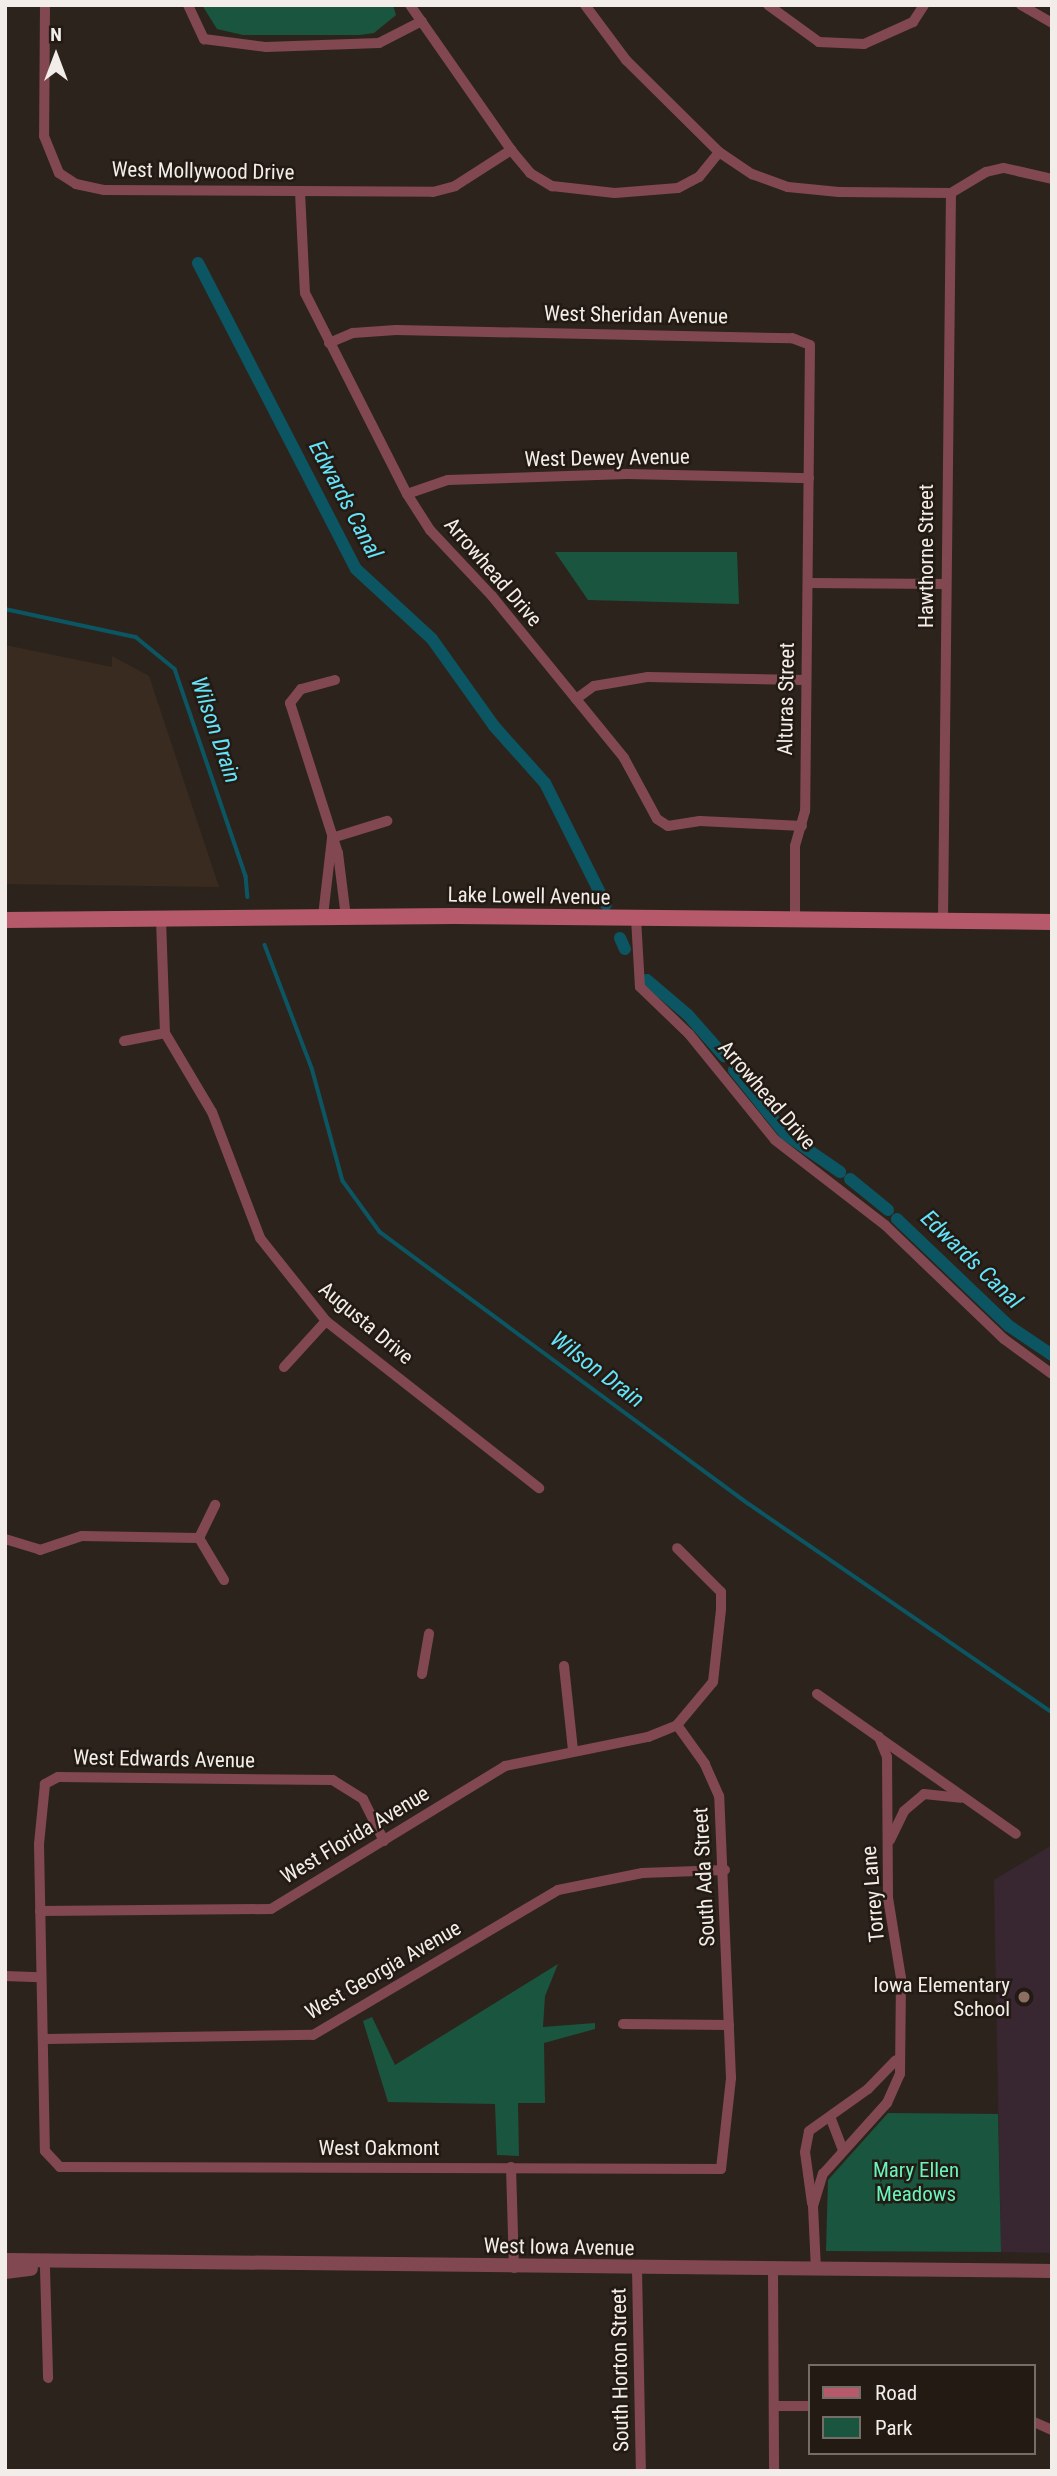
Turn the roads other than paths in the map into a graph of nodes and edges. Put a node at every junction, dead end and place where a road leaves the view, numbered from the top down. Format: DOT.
graph roads {
  1 [pos="45,5"];
  2 [pos="187,5"];
  3 [pos="410,5"];
  4 [pos="768,5"];
  5 [pos="924,5"];
  6 [pos="1021,5"];
  7 [pos="591,7"];
  8 [pos="422,21"];
  9 [pos="1052,23"];
  10 [pos="511,150"];
  11 [pos="719,152"];
  12 [pos="1052,179"];
  13 [pos="300,192"];
  14 [pos="951,193"];
  15 [pos="330,343"];
  16 [pos="809,478"];
  17 [pos="407,494"];
  18 [pos="809,583"];
  19 [pos="945,584"];
  20 [pos="335,680"];
  21 [pos="804,680"];
  22 [pos="576,699"];
  23 [pos="387,821"];
  24 [pos="802,826"];
  25 [pos="332,838"];
  26 [pos="323,916"];
  27 [pos="346,916"];
  28 [pos="636,918"];
  29 [pos="161,919"];
  30 [pos="795,919"];
  31 [pos="943,919"];
  32 [pos="5,920"];
  33 [pos="1052,922"];
  34 [pos="165,1033"];
  35 [pos="124,1041"];
  36 [pos="326,1321"];
  37 [pos="284,1367"];
  38 [pos="1052,1374"];
  39 [pos="540,1488"];
  40 [pos="215,1505"];
  41 [pos="199,1538"];
  42 [pos="5,1539"];
  43 [pos="677,1548"];
  44 [pos="224,1580"];
  45 [pos="429,1634"];
  46 [pos="564,1666"];
  47 [pos="422,1674"];
  48 [pos="817,1694"];
  49 [pos="677,1725"];
  50 [pos="879,1737"];
  51 [pos="573,1750"];
  52 [pos="970,1801"];
  53 [pos="1016,1833"];
  54 [pos="384,1841"];
  55 [pos="887,1847"];
  56 [pos="724,1870"];
  57 [pos="40,1911"];
  58 [pos="5,1976"];
  59 [pos="40,1977"];
  60 [pos="623,2024"];
  61 [pos="729,2025"];
  62 [pos="47,2039"];
  63 [pos="896,2060"];
  64 [pos="831,2119"];
  65 [pos="45,2125"];
  66 [pos="724,2145"];
  67 [pos="843,2150"];
  68 [pos="511,2167"];
  69 [pos="813,2206"];
  70 [pos="5,2260"];
  71 [pos="66,2261"];
  72 [pos="44,2268"];
  73 [pos="514,2268"];
  74 [pos="637,2269"];
  75 [pos="773,2270"];
  76 [pos="816,2270"];
  77 [pos="1052,2271"];
  78 [pos="5,2272"];
  79 [pos="48,2378"];
  80 [pos="774,2406"];
  81 [pos="808,2406"];
  82 [pos="1036,2423"];
  83 [pos="1052,2430"];
  84 [pos="641,2471"];
  85 [pos="774,2471"];
  1 -- 13 [label="street, West Mollywood Drive"];
  2 -- 8 [label="street"];
  3 -- 8 [label="street"];
  4 -- 5 [label="street"];
  6 -- 9 [label="street"];
  7 -- 11 [label="street"];
  8 -- 10 [label="street"];
  10 -- 11 [label="street"];
  10 -- 13 [label="street, West Mollywood Drive"];
  11 -- 14 [label="street"];
  12 -- 14 [label="street"];
  13 -- 15 [label="street, Arrowhead Drive"];
  14 -- 19 [label="street, Hawthorne Street"];
  15 -- 16 [label="street, West Sheridan Avenue"];
  15 -- 17 [label="street, Arrowhead Drive"];
  16 -- 17 [label="street, West Dewey Avenue"];
  16 -- 18 [label="street, Alturas Street"];
  17 -- 22 [label="street, Arrowhead Drive"];
  18 -- 19 [label="street"];
  18 -- 21 [label="street, Alturas Street"];
  19 -- 31 [label="street, Hawthorne Street"];
  20 -- 25 [label="street"];
  21 -- 22 [label="street"];
  21 -- 24 [label="street, Alturas Street"];
  22 -- 24 [label="street, Arrowhead Drive"];
  23 -- 25 [label="street"];
  24 -- 30 [label="street, Alturas Street"];
  25 -- 26 [label="street"];
  25 -- 27 [label="street"];
  26 -- 27 [label="main road, Lake Lowell Avenue"];
  26 -- 29 [label="main road, Lake Lowell Avenue"];
  27 -- 28 [label="main road, Lake Lowell Avenue"];
  28 -- 30 [label="main road, Lake Lowell Avenue"];
  28 -- 38 [label="street, Arrowhead Drive"];
  29 -- 32 [label="main road, Lake Lowell Avenue"];
  29 -- 34 [label="street, Augusta Drive"];
  30 -- 31 [label="main road, Lake Lowell Avenue"];
  31 -- 33 [label="main road, Lake Lowell Avenue"];
  34 -- 35 [label="street"];
  34 -- 36 [label="street, Augusta Drive"];
  36 -- 37 [label="street"];
  36 -- 39 [label="street, Augusta Drive"];
  40 -- 41 [label="street"];
  41 -- 42 [label="street"];
  41 -- 44 [label="street"];
  43 -- 49 [label="street"];
  45 -- 47 [label="street"];
  46 -- 51 [label="street"];
  48 -- 50 [label="street"];
  49 -- 51 [label="street, West Florida Avenue"];
  49 -- 56 [label="street, South Ada Street"];
  50 -- 52 [label="street"];
  50 -- 55 [label="street, Torrey Lane"];
  51 -- 54 [label="street, West Florida Avenue"];
  52 -- 53 [label="street"];
  52 -- 55 [label="street"];
  54 -- 57 [label="street, West Florida Avenue"];
  54 -- 57 [label="street, West Edwards Avenue"];
  55 -- 63 [label="street, Torrey Lane"];
  56 -- 61 [label="street, South Ada Street"];
  56 -- 62 [label="street, West Georgia Avenue"];
  57 -- 59 [label="street, West Edwards Avenue"];
  58 -- 59 [label="street"];
  59 -- 62 [label="street, West Edwards Avenue"];
  60 -- 61 [label="street"];
  61 -- 66 [label="street, South Ada Street"];
  62 -- 65 [label="street, West Edwards Avenue"];
  63 -- 64 [label="street"];
  63 -- 67 [label="street, Torrey Lane"];
  64 -- 67 [label="street"];
  64 -- 69 [label="street"];
  65 -- 68 [label="street, West Oakmont"];
  66 -- 68 [label="street, West Oakmont"];
  67 -- 69 [label="street, Torrey Lane"];
  68 -- 73 [label="street"];
  69 -- 76 [label="street, Torrey Lane"];
  70 -- 71 [label="street, West Iowa Avenue"];
  71 -- 72 [label="street, West Iowa Avenue"];
  71 -- 73 [label="street, West Iowa Avenue"];
  72 -- 78 [label="street, West Iowa Avenue"];
  72 -- 79 [label="street"];
  73 -- 74 [label="street, West Iowa Avenue"];
  74 -- 75 [label="street, West Iowa Avenue"];
  74 -- 84 [label="street, South Horton Street"];
  75 -- 76 [label="street, West Iowa Avenue"];
  75 -- 80 [label="street"];
  76 -- 77 [label="street, West Iowa Avenue"];
  80 -- 81 [label="street"];
  80 -- 85 [label="street"];
  82 -- 83 [label="street"];
}
